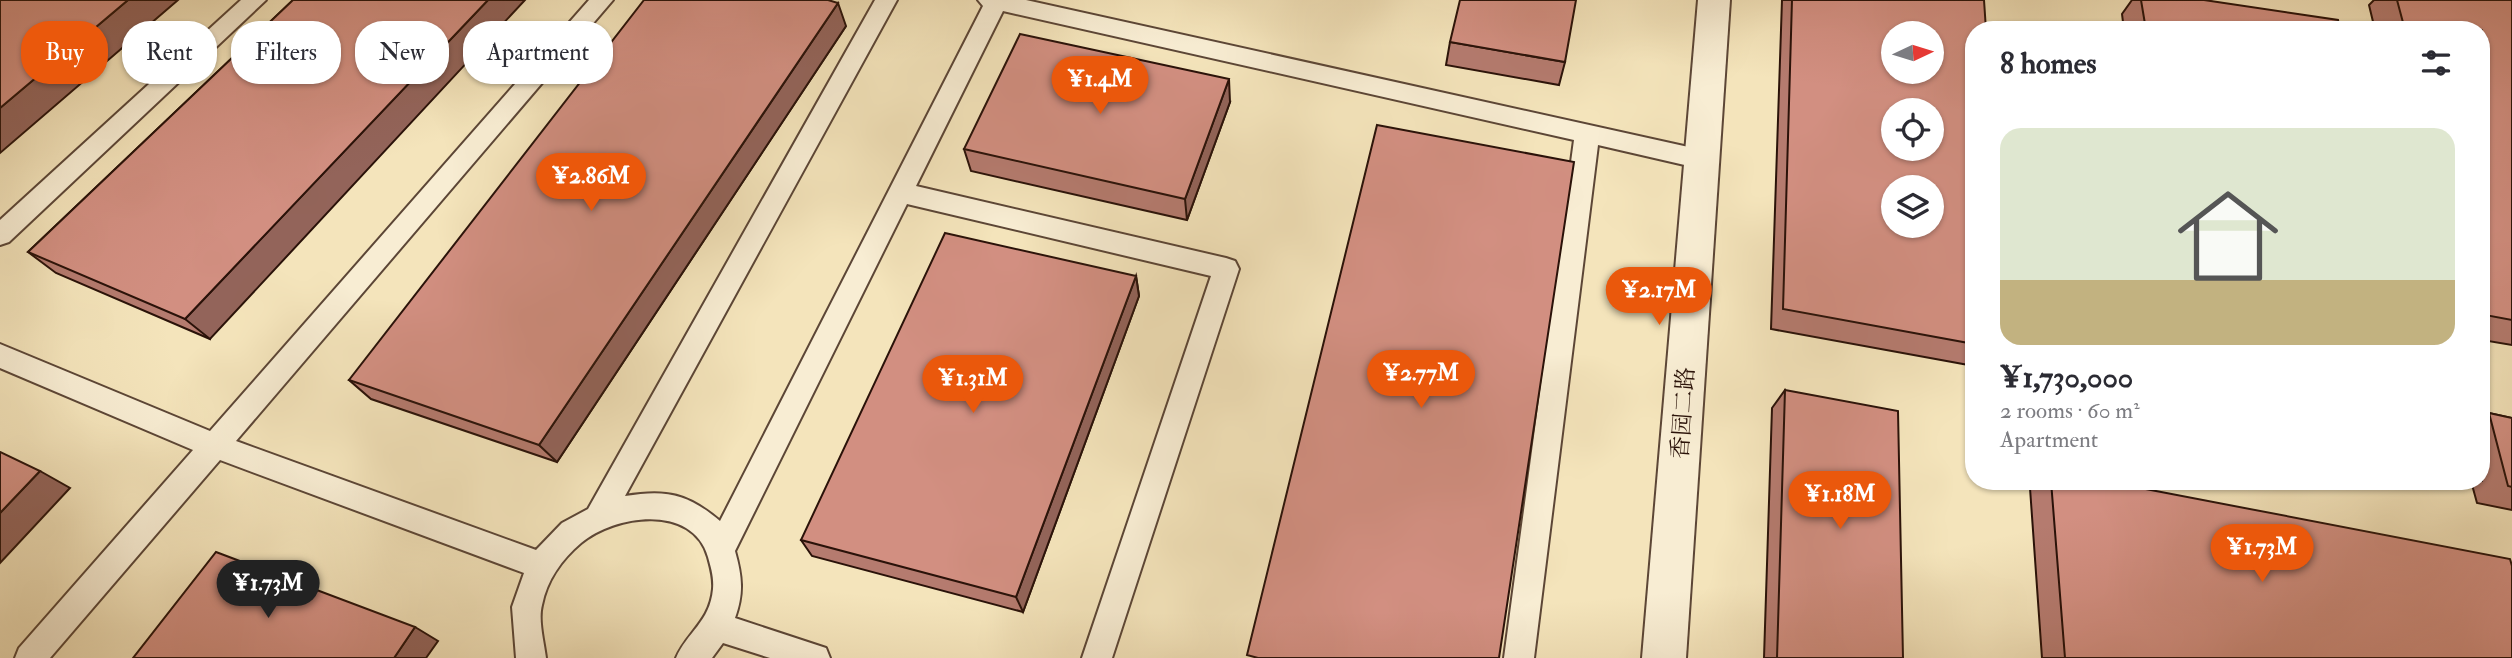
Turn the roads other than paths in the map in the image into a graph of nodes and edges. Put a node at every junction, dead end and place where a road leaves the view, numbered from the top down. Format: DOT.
graph roads {
  1 [pos="255,0"];
  2 [pos="602,0"];
  3 [pos="886,0"];
  4 [pos="1714,0"];
  5 [pos="994,1"];
  6 [pos="1587,134"];
  7 [pos="1702,159"];
  8 [pos="900,192"];
  9 [pos="0,235"];
  10 [pos="0,356"];
  11 [pos="215,446"];
  12 [pos="600,515"];
  13 [pos="722,547"];
  14 [pos="541,566"];
  15 [pos="716,626"];
  16 [pos="522,651"];
  17 [pos="30,658"];
  18 [pos="691,658"];
  19 [pos="815,658"];
  20 [pos="1097,658"];
  21 [pos="1518,658"];
  22 [pos="1664,658"];
  1 -- 9 [label="lane"];
  2 -- 11 [label="lane"];
  3 -- 12 [label="lane"];
  4 -- 7 [label="street, 香园二路"];
  5 -- 6 [label="lane"];
  5 -- 8 [label="lane"];
  6 -- 7 [label="lane"];
  6 -- 21 [label="lane"];
  7 -- 22 [label="street, 香园二路"];
  8 -- 13 [label="lane"];
  8 -- 20 [label="lane"];
  10 -- 11 [label="lane"];
  11 -- 14 [label="lane"];
  11 -- 17 [label="lane"];
  12 -- 13 [label="lane"];
  12 -- 14 [label="lane"];
  13 -- 15 [label="lane"];
  14 -- 16 [label="lane"];
  15 -- 18 [label="lane"];
  15 -- 19 [label="lane"];
}
